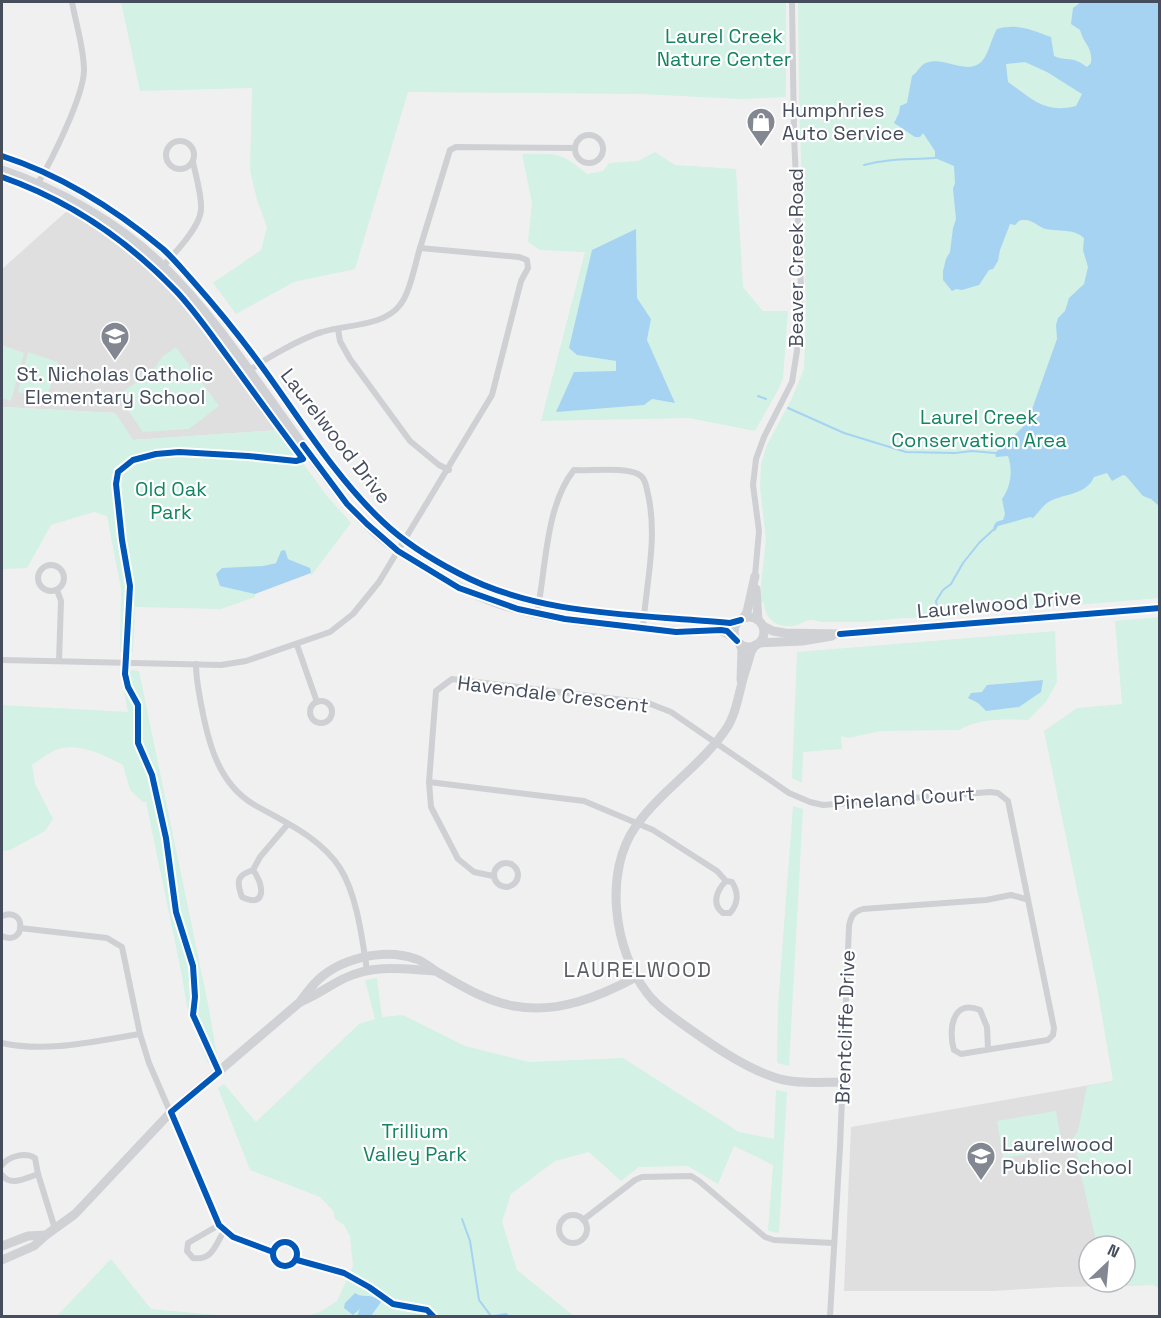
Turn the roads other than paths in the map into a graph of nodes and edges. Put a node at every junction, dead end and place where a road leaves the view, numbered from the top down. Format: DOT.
graph roads {
  1 [pos="72,2"];
  2 [pos="792,2"];
  3 [pos="575,148"];
  4 [pos="2,156"];
  5 [pos="193,162"];
  6 [pos="2,170"];
  7 [pos="44,173"];
  8 [pos="38,183"];
  9 [pos="420,248"];
  10 [pos="171,257"];
  11 [pos="163,266"];
  12 [pos="338,328"];
  13 [pos="259,363"];
  14 [pos="249,371"];
  15 [pos="449,470"];
  16 [pos="405,540"];
  17 [pos="398,551"];
  18 [pos="755,576"];
  19 [pos="57,590"];
  20 [pos="539,603"];
  21 [pos="1160,608"];
  22 [pos="537,613"];
  23 [pos="644,616"];
  24 [pos="742,619"];
  25 [pos="760,623"];
  26 [pos="643,628"];
  27 [pos="840,634"];
  28 [pos="739,642"];
  29 [pos="757,644"];
  30 [pos="297,645"];
  31 [pos="2,660"];
  32 [pos="59,661"];
  33 [pos="196,664"];
  34 [pos="741,686"];
  35 [pos="317,702"];
  36 [pos="714,744"];
  37 [pos="429,782"];
  38 [pos="288,824"];
  39 [pos="637,824"];
  40 [pos="253,870"];
  41 [pos="493,876"];
  42 [pos="726,881"];
  43 [pos="1026,899"];
  44 [pos="2,916"];
  45 [pos="20,928"];
  46 [pos="2,936"];
  47 [pos="365,957"];
  48 [pos="367,970"];
  49 [pos="436,971"];
  50 [pos="636,977"];
  51 [pos="300,1002"];
  52 [pos="140,1034"];
  53 [pos="2,1043"];
  54 [pos="988,1049"];
  55 [pos="842,1082"];
  56 [pos="171,1112"];
  57 [pos="2,1165"];
  58 [pos="38,1174"];
  59 [pos="2,1175"];
  60 [pos="583,1220"];
  61 [pos="219,1225"];
  62 [pos="55,1229"];
  63 [pos="224,1232"];
  64 [pos="46,1235"];
  65 [pos="833,1243"];
  66 [pos="2,1246"];
  67 [pos="273,1252"];
  68 [pos="2,1260"];
  69 [pos="830,1317"];
  1 -- 7 [label="street"];
  2 -- 18 [label="street, Beaver Creek Road"];
  3 -- 3 [label="street"];
  3 -- 9 [label="street"];
  4 -- 7 [label="street, Laurelwood Drive"];
  5 -- 5 [label="street"];
  5 -- 10 [label="street"];
  6 -- 8 [label="street, Laurelwood Drive"];
  7 -- 8 [label="street"];
  7 -- 10 [label="street, Laurelwood Drive"];
  8 -- 11 [label="street, Laurelwood Drive"];
  9 -- 12 [label="street"];
  9 -- 15 [label="street"];
  10 -- 11 [label="street"];
  10 -- 13 [label="street, Laurelwood Drive"];
  11 -- 14 [label="street, Laurelwood Drive"];
  12 -- 13 [label="street"];
  12 -- 15 [label="street"];
  13 -- 14 [label="street"];
  13 -- 16 [label="street, Laurelwood Drive"];
  14 -- 17 [label="street, Laurelwood Drive"];
  15 -- 16 [label="street"];
  16 -- 17 [label="street"];
  16 -- 20 [label="street, Laurelwood Drive"];
  17 -- 22 [label="street, Laurelwood Drive"];
  17 -- 30 [label="street"];
  18 -- 24 [label="street, Beaver Creek Road"];
  18 -- 25 [label="street, Beaver Creek Road"];
  19 -- 19 [label="street"];
  19 -- 32 [label="street"];
  20 -- 22 [label="street"];
  20 -- 23 [label="street, Laurelwood Drive"];
  20 -- 23 [label="street"];
  21 -- 27 [label="street, Laurelwood Drive"];
  22 -- 26 [label="street, Laurelwood Drive"];
  23 -- 24 [label="street, Laurelwood Drive"];
  23 -- 26 [label="street"];
  24 -- 25 [label="street"];
  24 -- 28 [label="street"];
  25 -- 27 [label="street, Laurelwood Drive"];
  25 -- 29 [label="street"];
  26 -- 28 [label="street, Laurelwood Drive"];
  27 -- 29 [label="street, Laurelwood Drive"];
  28 -- 29 [label="street"];
  28 -- 34 [label="street"];
  29 -- 34 [label="street"];
  30 -- 33 [label="street"];
  30 -- 35 [label="street"];
  31 -- 32 [label="street"];
  32 -- 33 [label="street"];
  33 -- 38 [label="street"];
  34 -- 36 [label="street"];
  36 -- 37 [label="street, Havendale Crescent"];
  36 -- 39 [label="street"];
  36 -- 43 [label="street, Pineland Court"];
  37 -- 39 [label="street"];
  37 -- 41 [label="street, Havendale Crescent"];
  38 -- 40 [label="street"];
  38 -- 47 [label="street"];
  39 -- 42 [label="street"];
  39 -- 50 [label="street"];
  40 -- 40 [label="street"];
  41 -- 41 [label="street"];
  42 -- 42 [label="street"];
  43 -- 54 [label="street, Pineland Court"];
  43 -- 55 [label="street, Brentcliffe Drive"];
  44 -- 45 [label="street"];
  45 -- 46 [label="street"];
  45 -- 52 [label="street"];
  47 -- 48 [label="street"];
  47 -- 49 [label="street"];
  47 -- 51 [label="street"];
  48 -- 49 [label="street"];
  48 -- 51 [label="street"];
  49 -- 50 [label="street"];
  50 -- 55 [label="street"];
  51 -- 56 [label="street"];
  52 -- 53 [label="street"];
  52 -- 56 [label="street"];
  54 -- 54 [label="street"];
  55 -- 65 [label="street, Brentcliffe Drive"];
  56 -- 61 [label="street"];
  56 -- 62 [label="street"];
  57 -- 58 [label="street"];
  58 -- 59 [label="street"];
  58 -- 62 [label="street"];
  60 -- 60 [label="street"];
  60 -- 65 [label="street"];
  61 -- 63 [label="street"];
  61 -- 63 [label="street"];
  62 -- 64 [label="street"];
  63 -- 67 [label="street"];
  64 -- 66 [label="street"];
  64 -- 68 [label="street"];
  65 -- 69 [label="street, Brentcliffe Drive"];
  67 -- 67 [label="street"];
}
